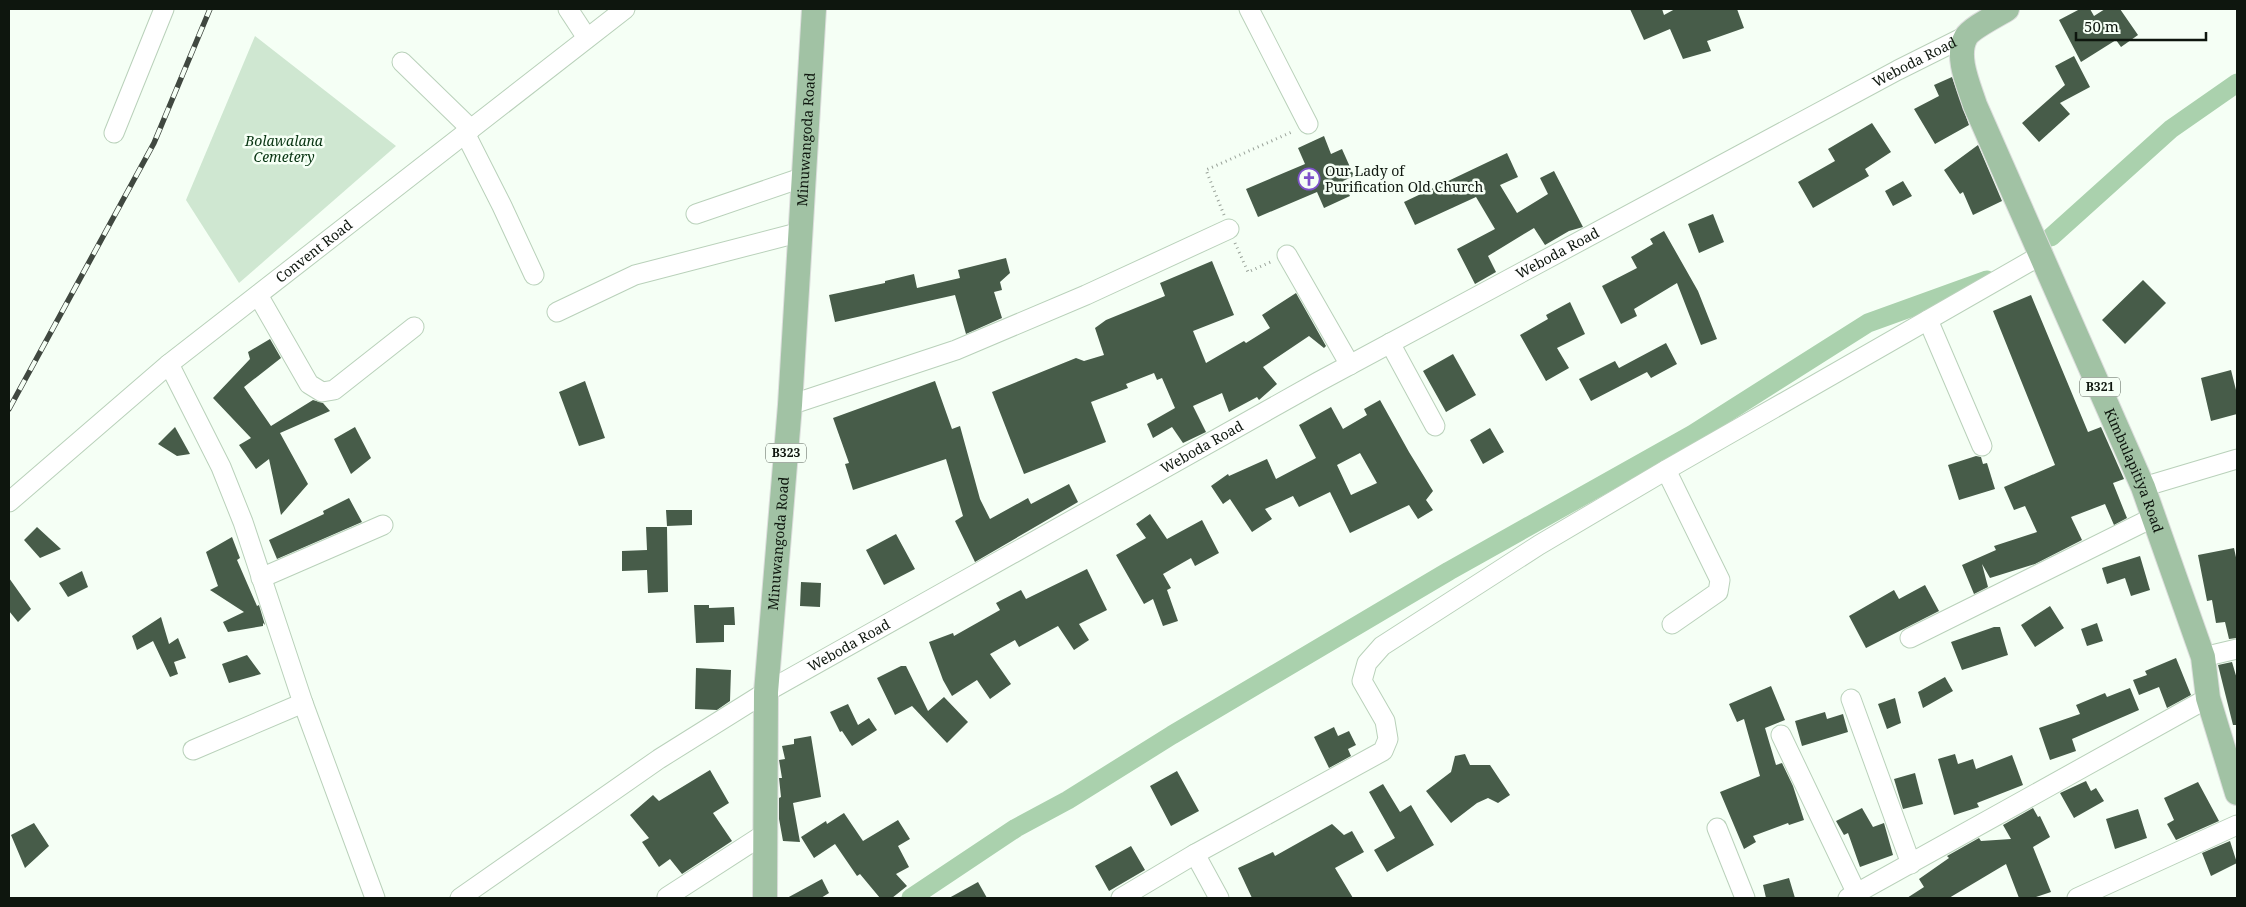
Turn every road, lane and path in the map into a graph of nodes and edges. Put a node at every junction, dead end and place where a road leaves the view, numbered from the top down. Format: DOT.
graph roads {
  1 [pos="164,9"];
  2 [pos="568,9"];
  3 [pos="625,9"];
  4 [pos="814,9"];
  5 [pos="1249,9"];
  6 [pos="2007,9"];
  7 [pos="1966,36"];
  8 [pos="587,38"];
  9 [pos="402,62"];
  10 [pos="1308,124"];
  11 [pos="468,131"];
  12 [pos="114,133"];
  13 [pos="804,177"];
  14 [pos="696,214"];
  15 [pos="1229,229"];
  16 [pos="801,232"];
  17 [pos="2043,254"];
  18 [pos="1287,255"];
  19 [pos="534,275"];
  20 [pos="258,294"];
  21 [pos="557,312"];
  22 [pos="1928,320"];
  23 [pos="414,327"];
  24 [pos="1390,343"];
  25 [pos="169,364"];
  26 [pos="1350,364"];
  27 [pos="790,405"];
  28 [pos="1435,426"];
  29 [pos="1982,446"];
  30 [pos="2237,459"];
  31 [pos="1666,470"];
  32 [pos="2143,487"];
  33 [pos="9,502"];
  34 [pos="2154,517"];
  35 [pos="383,525"];
  36 [pos="261,578"];
  37 [pos="1672,624"];
  38 [pos="1910,638"];
  39 [pos="2237,649"];
  40 [pos="2203,658"];
  41 [pos="766,692"];
  42 [pos="2208,698"];
  43 [pos="1851,699"];
  44 [pos="303,703"];
  45 [pos="1781,735"];
  46 [pos="193,750"];
  47 [pos="2237,788"];
  48 [pos="2237,825"];
  49 [pos="1717,828"];
  50 [pos="766,834"];
  51 [pos="1194,854"];
  52 [pos="1911,864"];
  53 [pos="1852,896"];
  54 [pos="667,897"];
  55 [pos="375,898"];
  56 [pos="460,898"];
  57 [pos="765,898"];
  58 [pos="1121,898"];
  59 [pos="1218,898"];
  60 [pos="1745,898"];
  61 [pos="2077,898"];
  1 -- 12 [label="street"];
  2 -- 8 [label="street"];
  3 -- 8 [label="street, Convent Road"];
  4 -- 13 [label="main road, Minuwangoda Road / B323"];
  5 -- 10 [label="street"];
  6 -- 7 [label="main road"];
  7 -- 17 [label="main road, Kimbulapitiya Road / B321"];
  7 -- 24 [label="street, Weboda Road"];
  8 -- 11 [label="street, Convent Road"];
  9 -- 11 [label="street"];
  10 -- 15 [label="path"];
  11 -- 19 [label="street"];
  11 -- 20 [label="street, Convent Road"];
  13 -- 14 [label="street"];
  13 -- 16 [label="main road, Minuwangoda Road / B323"];
  15 -- 18 [label="path"];
  15 -- 27 [label="street"];
  16 -- 21 [label="street"];
  16 -- 27 [label="main road, Minuwangoda Road / B323"];
  17 -- 22 [label="street"];
  17 -- 32 [label="main road, Kimbulapitiya Road / B321"];
  18 -- 26 [label="street"];
  20 -- 23 [label="street"];
  20 -- 25 [label="street, Convent Road"];
  22 -- 29 [label="street"];
  22 -- 31 [label="street"];
  24 -- 26 [label="street, Weboda Road"];
  24 -- 28 [label="street"];
  25 -- 33 [label="street, Convent Road"];
  25 -- 36 [label="street"];
  26 -- 41 [label="street, Weboda Road"];
  27 -- 41 [label="main road, Minuwangoda Road / B323"];
  30 -- 32 [label="street"];
  31 -- 37 [label="street"];
  31 -- 51 [label="street"];
  32 -- 34 [label="main road, Kimbulapitiya Road / B321"];
  34 -- 38 [label="street"];
  34 -- 40 [label="main road, Kimbulapitiya Road / B321"];
  35 -- 36 [label="street"];
  36 -- 44 [label="street"];
  39 -- 40 [label="street"];
  40 -- 42 [label="main road, Kimbulapitiya Road / B321"];
  41 -- 50 [label="main road, Minuwangoda Road / B323"];
  41 -- 56 [label="street, Weboda Road"];
  42 -- 47 [label="main road, Kimbulapitiya Road / B321"];
  42 -- 52 [label="street"];
  43 -- 52 [label="street"];
  44 -- 46 [label="street"];
  44 -- 55 [label="street"];
  45 -- 53 [label="street"];
  48 -- 61 [label="street"];
  49 -- 60 [label="street"];
  50 -- 54 [label="street"];
  50 -- 57 [label="main road, Minuwangoda Road / B323"];
  51 -- 58 [label="street"];
  51 -- 59 [label="street"];
  52 -- 53 [label="street"];
}
